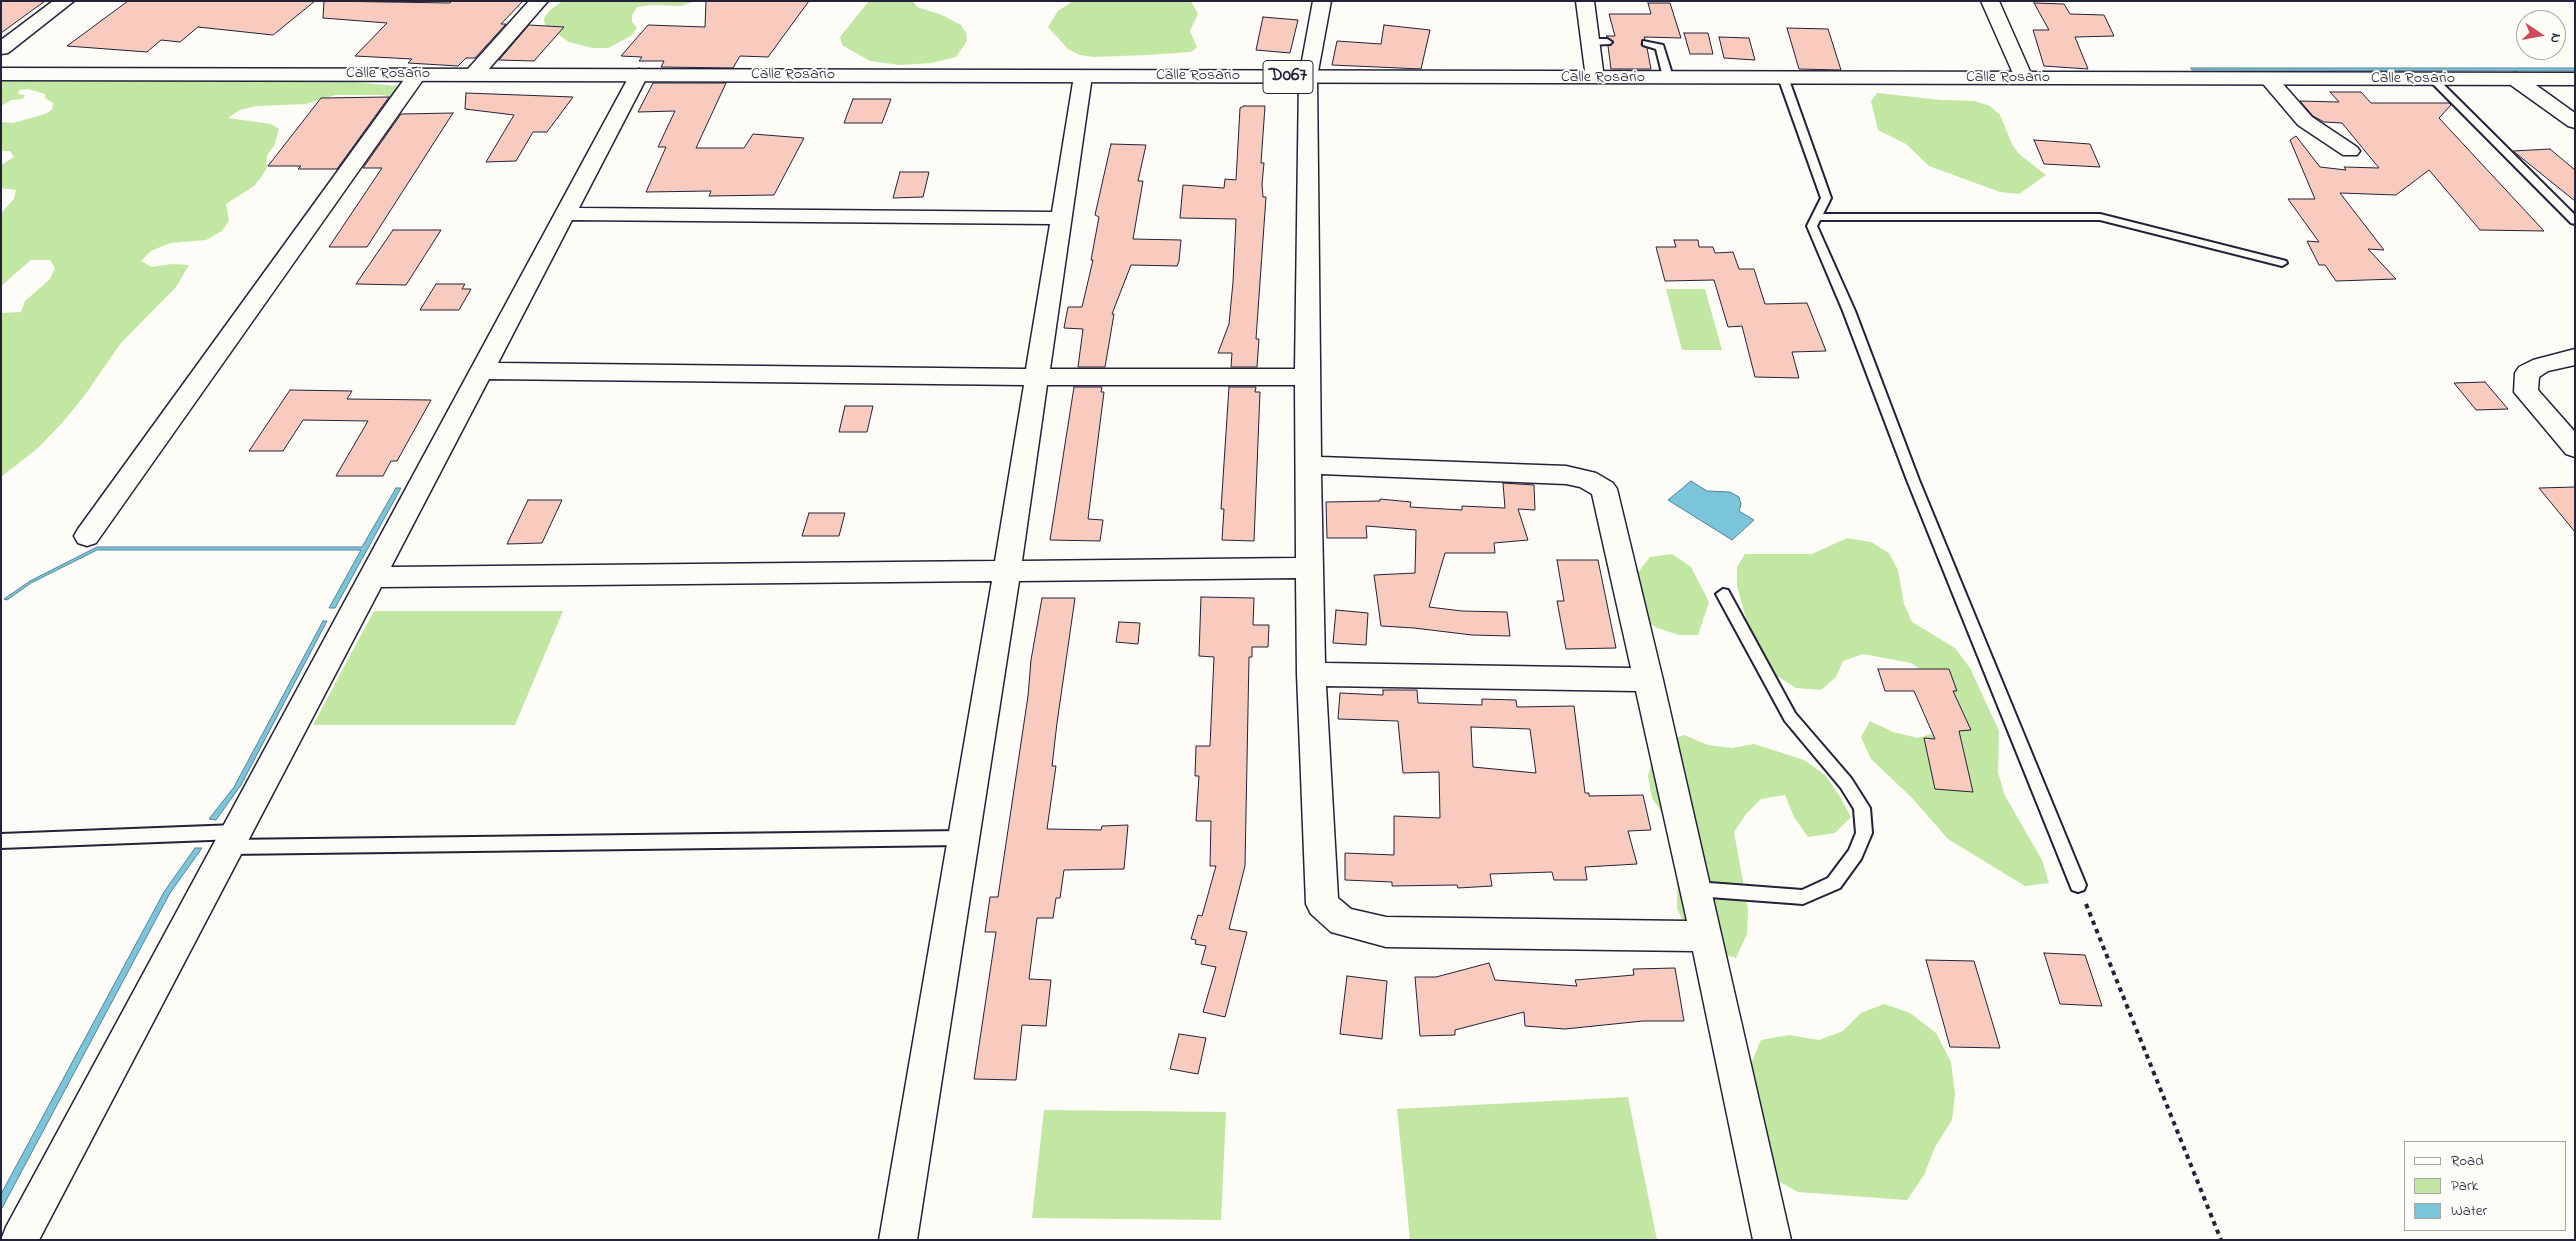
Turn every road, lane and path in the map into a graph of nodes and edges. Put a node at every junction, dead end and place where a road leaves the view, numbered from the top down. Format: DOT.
graph roads {
  1 [pos="65,1"];
  2 [pos="538,1"];
  3 [pos="1322,1"];
  4 [pos="1585,1"];
  5 [pos="1990,1"];
  6 [pos="1646,43"];
  7 [pos="1,49"];
  8 [pos="1,74"];
  9 [pos="418,74"];
  10 [pos="474,74"];
  11 [pos="639,75"];
  12 [pos="1084,76"];
  13 [pos="1308,77"];
  14 [pos="1783,77"];
  15 [pos="1596,78"];
  16 [pos="1668,78"];
  17 [pos="2024,78"];
  18 [pos="2268,79"];
  19 [pos="2433,79"];
  20 [pos="2515,79"];
  21 [pos="2575,79"];
  22 [pos="2575,122"];
  23 [pos="2350,151"];
  24 [pos="565,214"];
  25 [pos="1816,217"];
  26 [pos="1061,218"];
  27 [pos="2575,220"];
  28 [pos="2282,263"];
  29 [pos="2575,357"];
  30 [pos="482,371"];
  31 [pos="1036,377"];
  32 [pos="1307,377"];
  33 [pos="2575,448"];
  34 [pos="1309,465"];
  35 [pos="87,536"];
  36 [pos="1312,568"];
  37 [pos="1007,572"];
  38 [pos="372,577"];
  39 [pos="1723,594"];
  40 [pos="1311,674"];
  41 [pos="1649,680"];
  42 [pos="962,838"];
  43 [pos="232,839"];
  44 [pos="1,841"];
  45 [pos="2078,885"];
  46 [pos="1696,889"];
  47 [pos="1705,936"];
  48 [pos="19,1240"];
  49 [pos="898,1240"];
  50 [pos="1772,1240"];
  51 [pos="2221,1240"];
  1 -- 7 [label="street"];
  2 -- 10 [label="street"];
  3 -- 13 [label="street"];
  4 -- 15 [label="street"];
  5 -- 17 [label="street"];
  6 -- 16 [label="lane"];
  8 -- 9 [label="street, Calle Rosario / D067"];
  9 -- 10 [label="street, Calle Rosario / D067"];
  9 -- 35 [label="street"];
  10 -- 11 [label="street, Calle Rosario / D067"];
  11 -- 12 [label="street, Calle Rosario / D067"];
  11 -- 24 [label="street"];
  12 -- 13 [label="street, Calle Rosario / D067"];
  12 -- 26 [label="street"];
  13 -- 15 [label="street, Calle Rosario / D067"];
  13 -- 32 [label="street"];
  14 -- 16 [label="street, Calle Rosario / D067"];
  14 -- 17 [label="street, Calle Rosario / D067"];
  14 -- 25 [label="lane"];
  15 -- 16 [label="street, Calle Rosario / D067"];
  17 -- 18 [label="street, Calle Rosario / D067"];
  18 -- 19 [label="street, Calle Rosario / D067"];
  18 -- 23 [label="street"];
  19 -- 20 [label="street, Calle Rosario / D067"];
  19 -- 27 [label="lane"];
  20 -- 21 [label="street, Calle Rosario / D067"];
  20 -- 22 [label="street"];
  24 -- 26 [label="street"];
  24 -- 30 [label="street"];
  25 -- 28 [label="lane"];
  25 -- 45 [label="lane"];
  26 -- 31 [label="street"];
  29 -- 33 [label="street"];
  30 -- 31 [label="street"];
  30 -- 38 [label="street"];
  31 -- 32 [label="street"];
  31 -- 37 [label="street"];
  32 -- 34 [label="street"];
  34 -- 36 [label="street"];
  34 -- 41 [label="street"];
  36 -- 37 [label="street"];
  36 -- 40 [label="street"];
  37 -- 38 [label="street"];
  37 -- 42 [label="street"];
  38 -- 43 [label="street"];
  39 -- 46 [label="lane"];
  40 -- 41 [label="street"];
  40 -- 47 [label="street"];
  41 -- 46 [label="street"];
  42 -- 43 [label="lane"];
  42 -- 49 [label="street"];
  43 -- 44 [label="lane"];
  43 -- 48 [label="street"];
  45 -- 51 [label="path"];
  46 -- 47 [label="street"];
  47 -- 50 [label="street"];
}
